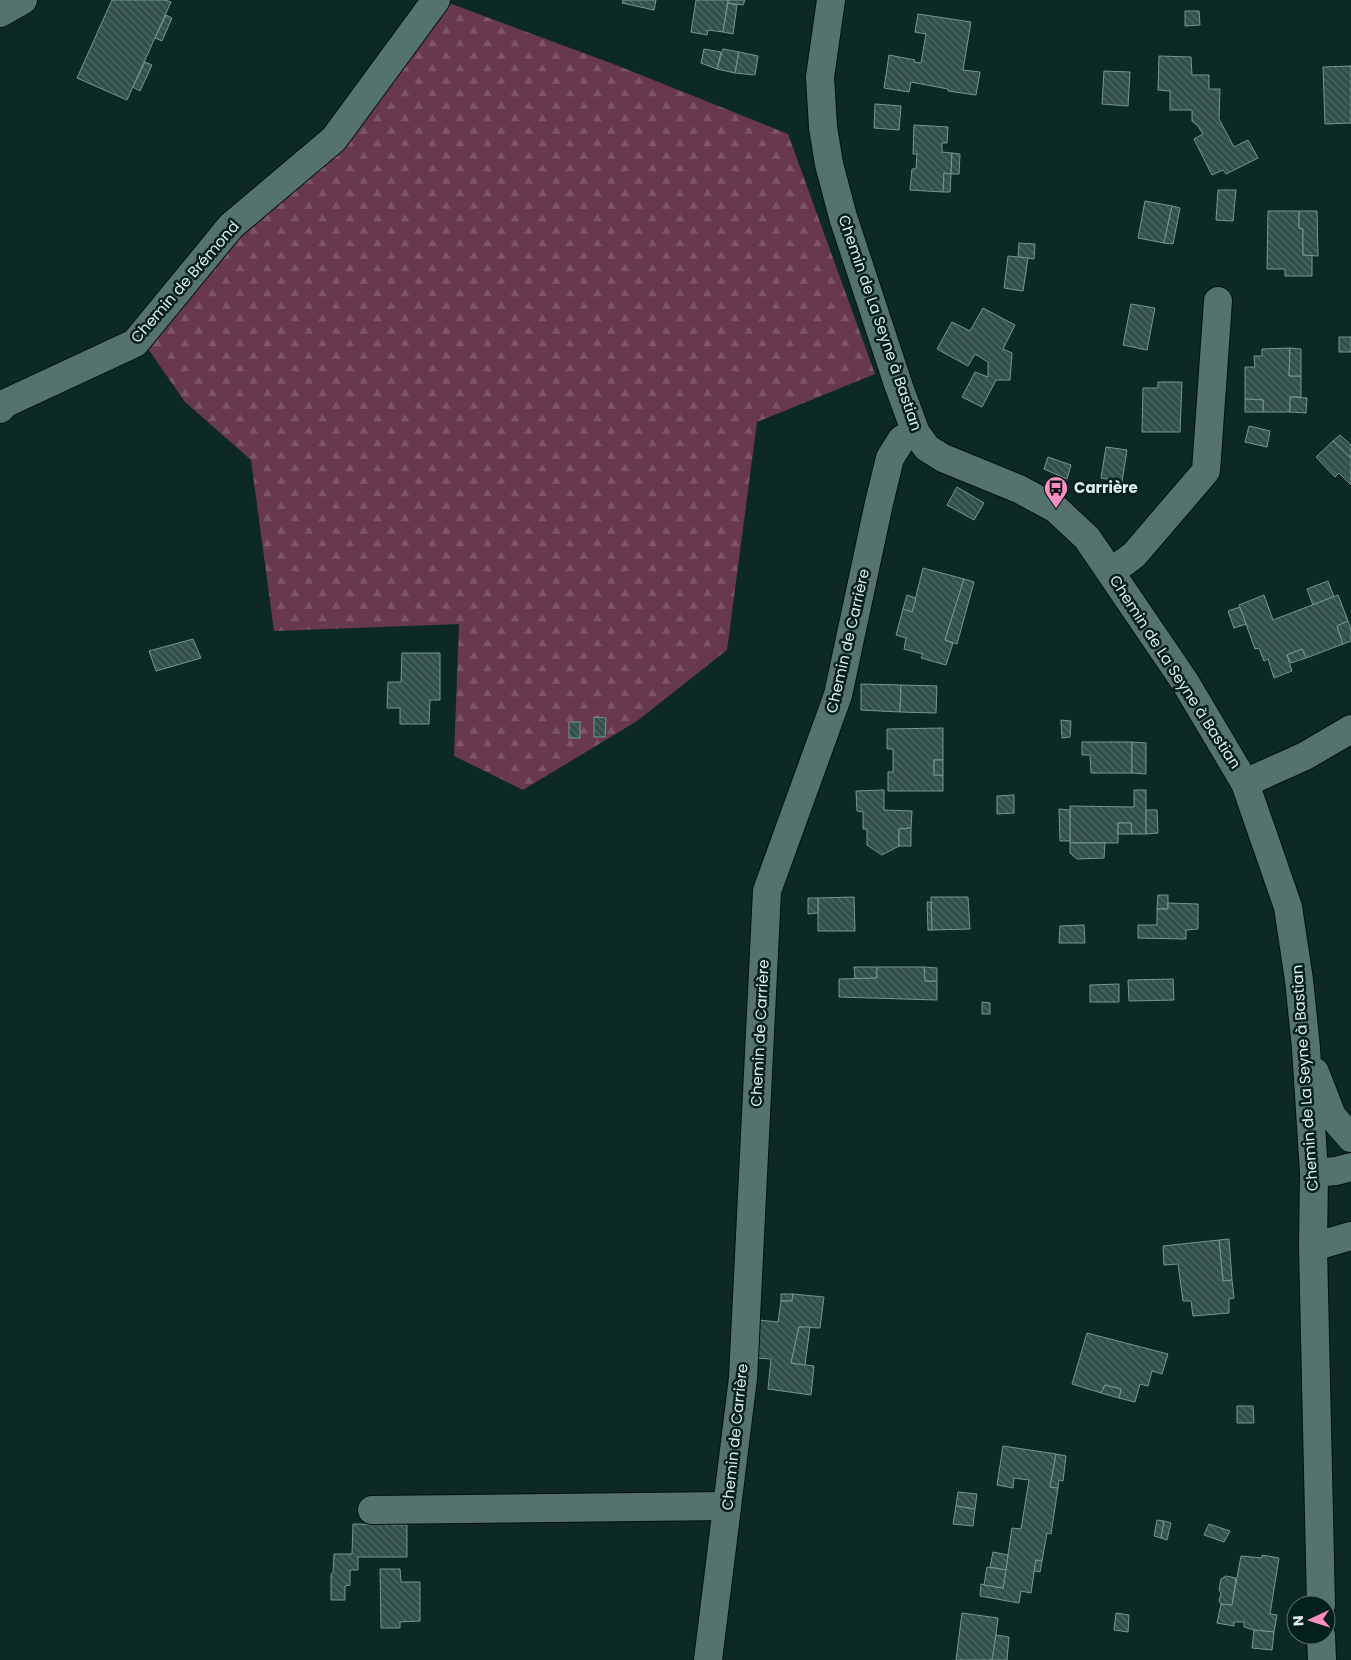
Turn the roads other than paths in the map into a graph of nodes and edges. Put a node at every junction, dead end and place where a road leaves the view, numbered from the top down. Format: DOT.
graph roads {
  1 [pos="23,0"];
  2 [pos="436,0"];
  3 [pos="831,0"];
  4 [pos="0,13"];
  5 [pos="1218,301"];
  6 [pos="0,408"];
  7 [pos="916,434"];
  8 [pos="1111,572"];
  9 [pos="1351,729"];
  10 [pos="1245,783"];
  11 [pos="1306,1048"];
  12 [pos="1351,1138"];
  13 [pos="1351,1167"];
  14 [pos="1314,1172"];
  15 [pos="1351,1236"];
  16 [pos="1313,1247"];
  17 [pos="727,1506"];
  18 [pos="372,1510"];
  19 [pos="1321,1595"];
  20 [pos="1321,1645"];
  21 [pos="708,1660"];
  22 [pos="1322,1660"];
  1 -- 4 [label="street"];
  2 -- 6 [label="street, Chemin de Brémond"];
  3 -- 7 [label="street, Chemin de La Seyne à Bastian"];
  5 -- 8 [label="street"];
  7 -- 8 [label="street, Chemin de La Seyne à Bastian"];
  7 -- 17 [label="street, Chemin de Carrière"];
  8 -- 10 [label="street, Chemin de La Seyne à Bastian"];
  9 -- 10 [label="street"];
  10 -- 11 [label="street, Chemin de La Seyne à Bastian"];
  11 -- 12 [label="street"];
  11 -- 14 [label="street, Chemin de La Seyne à Bastian"];
  13 -- 14 [label="street"];
  14 -- 16 [label="street, Chemin de La Seyne à Bastian"];
  15 -- 16 [label="street"];
  16 -- 19 [label="street, Chemin de La Seyne à Bastian"];
  17 -- 18 [label="street"];
  17 -- 21 [label="street, Chemin de Carrière"];
  20 -- 22 [label="street"];
}
